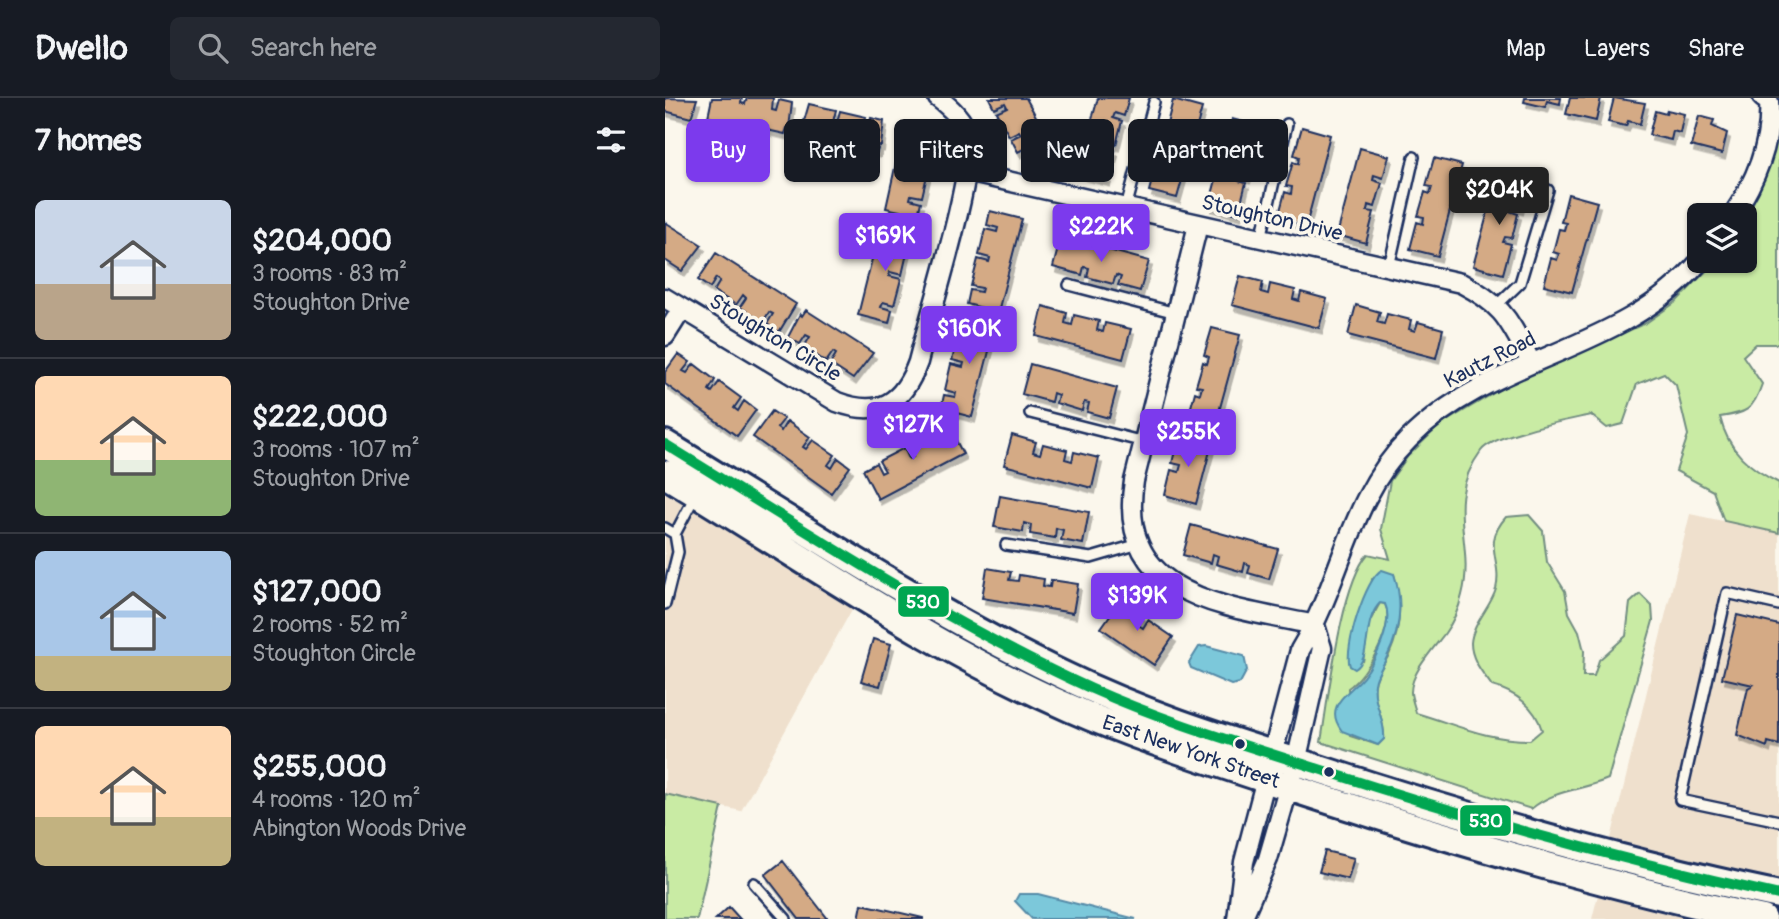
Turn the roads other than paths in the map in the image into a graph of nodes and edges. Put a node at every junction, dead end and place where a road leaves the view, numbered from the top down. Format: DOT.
graph roads {
  1 [pos="938,98"];
  2 [pos="1766,100"];
  3 [pos="1154,102"];
  4 [pos="958,119"];
  5 [pos="1414,157"];
  6 [pos="1007,181"];
  7 [pos="964,182"];
  8 [pos="1274,182"];
  9 [pos="1548,190"];
  10 [pos="1739,203"];
  11 [pos="1126,208"];
  12 [pos="1198,225"];
  13 [pos="1261,239"];
  14 [pos="1389,267"];
  15 [pos="1687,273"];
  16 [pos="1069,285"];
  17 [pos="665,298"];
  18 [pos="1496,306"];
  19 [pos="682,309"];
  20 [pos="1176,313"];
  21 [pos="665,336"];
  22 [pos="1531,362"];
  23 [pos="1030,413"];
  24 [pos="1144,442"];
  25 [pos="665,444"];
  26 [pos="665,474"];
  27 [pos="697,494"];
  28 [pos="665,528"];
  29 [pos="675,534"];
  30 [pos="1139,544"];
  31 [pos="1006,545"];
  32 [pos="665,604"];
  33 [pos="1779,605"];
  34 [pos="1315,625"];
  35 [pos="1281,771"];
  36 [pos="1779,821"];
  37 [pos="754,883"];
  38 [pos="1779,895"];
  39 [pos="1712,914"];
  40 [pos="786,919"];
  41 [pos="1239,919"];
  42 [pos="1763,919"];
  1 -- 4 [label="street, Stoughton Circle"];
  2 -- 10 [label="street"];
  3 -- 11 [label="lane"];
  5 -- 14 [label="lane"];
  6 -- 11 [label="street, Stoughton Drive"];
  7 -- 19 [label="street, Stoughton Circle"];
  8 -- 13 [label="lane"];
  9 -- 18 [label="lane"];
  11 -- 12 [label="street, Stoughton Drive"];
  12 -- 13 [label="street, Stoughton Drive"];
  12 -- 20 [label="street"];
  13 -- 14 [label="street, Stoughton Drive"];
  14 -- 18 [label="street, Stoughton Drive"];
  15 -- 22 [label="street, Kautz Road"];
  16 -- 20 [label="lane"];
  17 -- 19 [label="street, Stoughton Circle"];
  18 -- 22 [label="street, Stoughton Drive"];
  19 -- 21 [label="street, Stoughton Circle"];
  20 -- 24 [label="street"];
  22 -- 34 [label="street, Kautz Road"];
  23 -- 24 [label="lane"];
  24 -- 30 [label="street"];
  25 -- 35 [label="main road, East New York Street"];
  26 -- 27 [label="main road, East New York Street"];
  27 -- 29 [label="lane"];
  27 -- 35 [label="main road, East New York Street"];
  28 -- 29 [label="lane"];
  29 -- 32 [label="lane"];
  30 -- 31 [label="lane"];
  30 -- 34 [label="street"];
  33 -- 36 [label="lane"];
  34 -- 35 [label="street, Kautz Road"];
  35 -- 38 [label="main road, East New York Street"];
  35 -- 39 [label="main road, East New York Street"];
  35 -- 41 [label="street, Kautz Road"];
  37 -- 40 [label="lane"];
  39 -- 42 [label="main road, East New York Street"];
}
